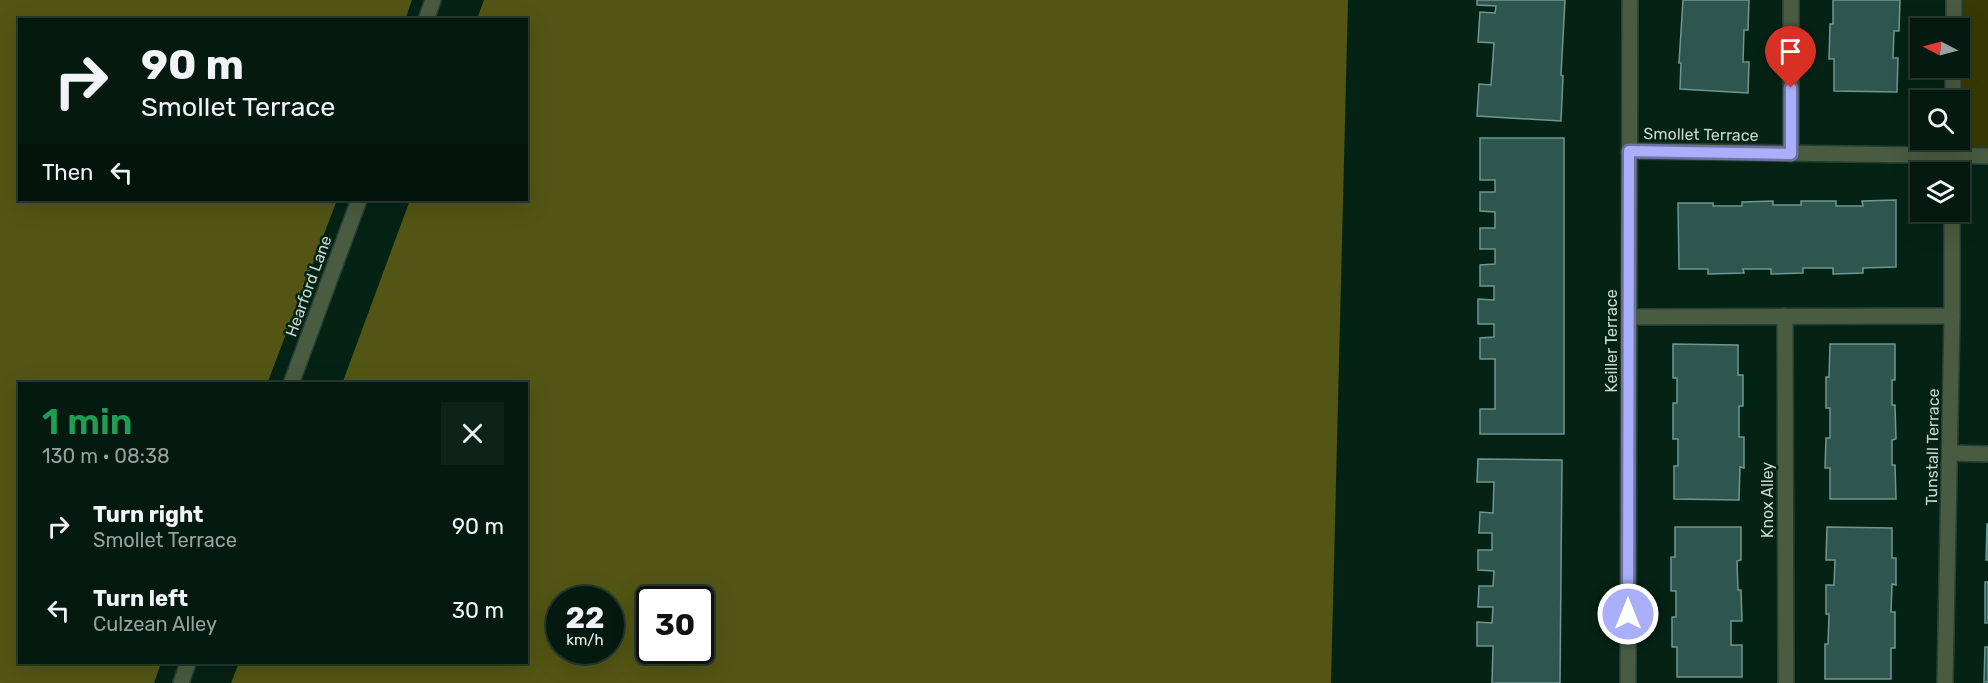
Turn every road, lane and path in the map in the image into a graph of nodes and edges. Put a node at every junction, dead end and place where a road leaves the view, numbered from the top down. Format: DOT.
graph roads {
  1 [pos="433,0"];
  2 [pos="1630,0"];
  3 [pos="1791,0"];
  4 [pos="1954,0"];
  5 [pos="427,18"];
  6 [pos="1953,18"];
  7 [pos="1952,150"];
  8 [pos="1629,151"];
  9 [pos="1791,154"];
  10 [pos="1952,156"];
  11 [pos="1988,156"];
  12 [pos="1952,162"];
  13 [pos="359,201"];
  14 [pos="1952,222"];
  15 [pos="1785,316"];
  16 [pos="1952,316"];
  17 [pos="1629,317"];
  18 [pos="292,382"];
  19 [pos="1950,453"];
  20 [pos="1988,454"];
  21 [pos="188,664"];
  22 [pos="181,683"];
  23 [pos="1628,683"];
  24 [pos="1786,683"];
  25 [pos="1945,683"];
  1 -- 5 [label="street"];
  2 -- 8 [label="street, Keiller Terrace"];
  3 -- 9 [label="street"];
  4 -- 6 [label="street"];
  7 -- 10 [label="street"];
  8 -- 9 [label="street, Smollet Terrace"];
  8 -- 17 [label="street, Keiller Terrace"];
  9 -- 10 [label="street, Smollet Terrace"];
  10 -- 11 [label="street, Smollet Terrace"];
  10 -- 12 [label="street"];
  13 -- 18 [label="street, Hearford Lane"];
  14 -- 16 [label="street, Tunstall Terrace"];
  15 -- 16 [label="street"];
  15 -- 17 [label="street"];
  15 -- 24 [label="street, Knox Alley"];
  16 -- 19 [label="street, Tunstall Terrace"];
  17 -- 23 [label="street, Keiller Terrace"];
  19 -- 20 [label="street"];
  19 -- 25 [label="street, Tunstall Terrace"];
  21 -- 22 [label="street"];
}
